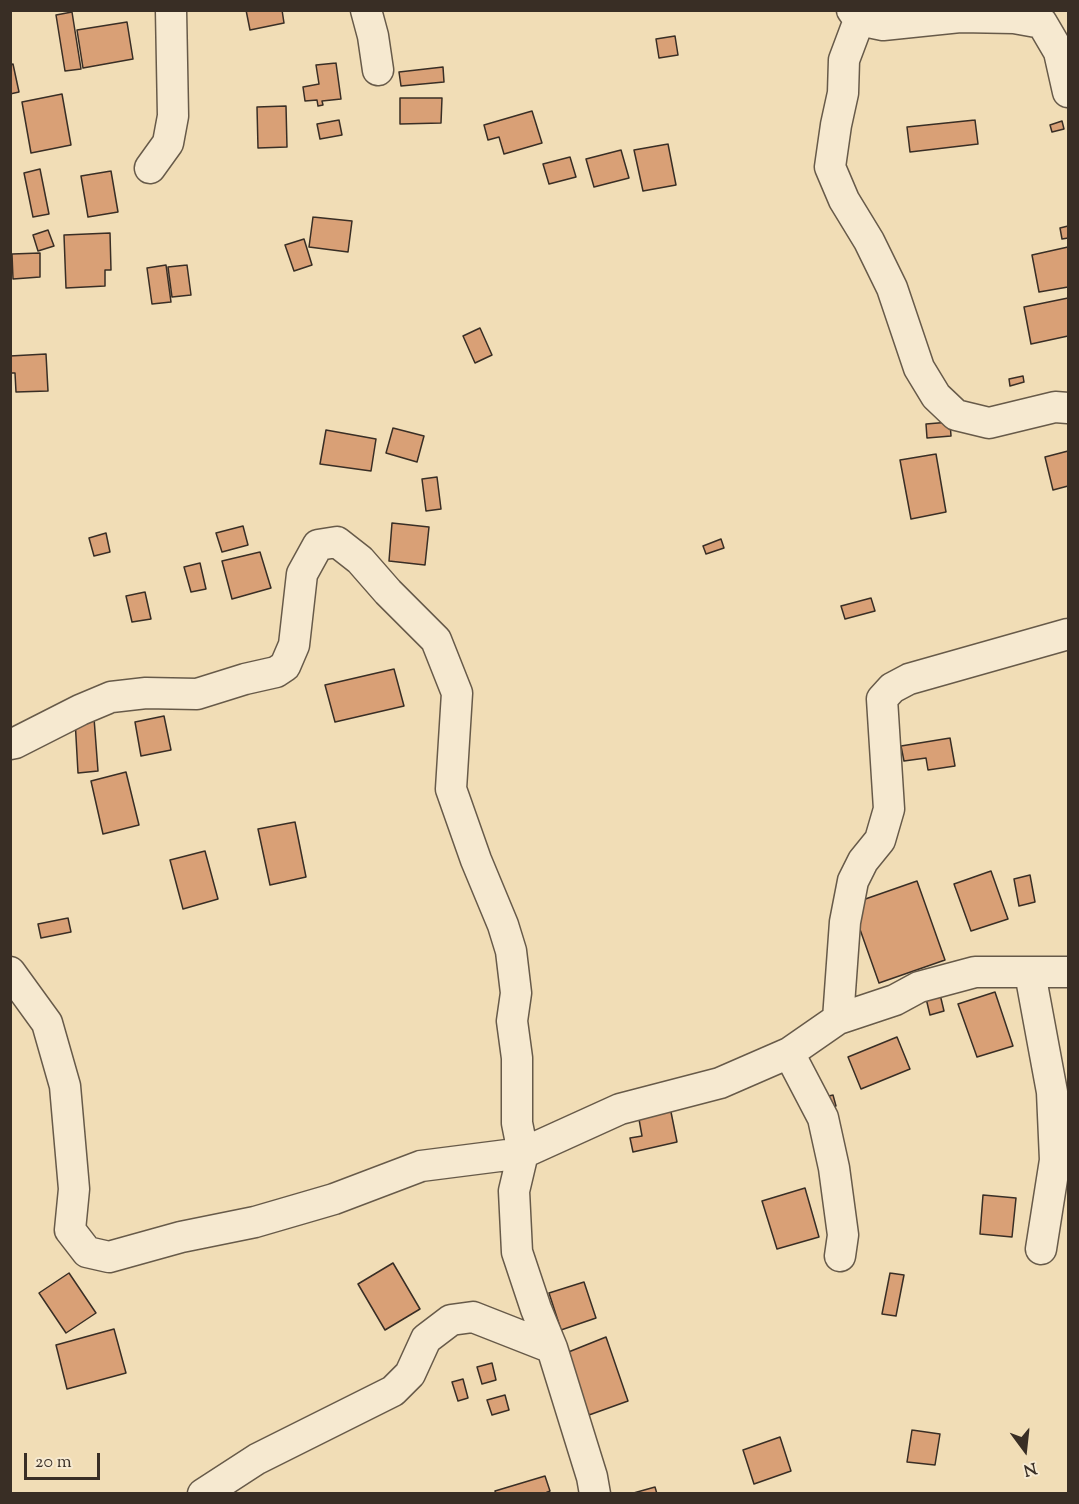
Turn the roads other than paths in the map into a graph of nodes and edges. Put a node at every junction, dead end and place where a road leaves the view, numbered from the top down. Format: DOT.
graph roads {
  1 [pos="171,10"];
  2 [pos="366,10"];
  3 [pos="856,15"];
  4 [pos="378,70"];
  5 [pos="1068,92"];
  6 [pos="150,168"];
  7 [pos="1068,408"];
  8 [pos="1068,634"];
  9 [pos="10,744"];
  10 [pos="10,972"];
  11 [pos="1068,972"];
  12 [pos="1030,973"];
  13 [pos="838,1019"];
  14 [pos="789,1053"];
  15 [pos="523,1153"];
  16 [pos="1041,1249"];
  17 [pos="840,1256"];
  18 [pos="552,1348"];
  19 [pos="203,1494"];
  20 [pos="595,1494"];
  1 -- 6 [label="street"];
  2 -- 4 [label="street"];
  3 -- 5 [label="street"];
  3 -- 7 [label="street"];
  8 -- 13 [label="street"];
  9 -- 15 [label="street"];
  10 -- 15 [label="street"];
  11 -- 12 [label="street"];
  12 -- 13 [label="street"];
  12 -- 16 [label="street"];
  13 -- 14 [label="street"];
  14 -- 15 [label="street"];
  14 -- 17 [label="street"];
  15 -- 18 [label="street"];
  18 -- 19 [label="street"];
  18 -- 20 [label="street"];
}
